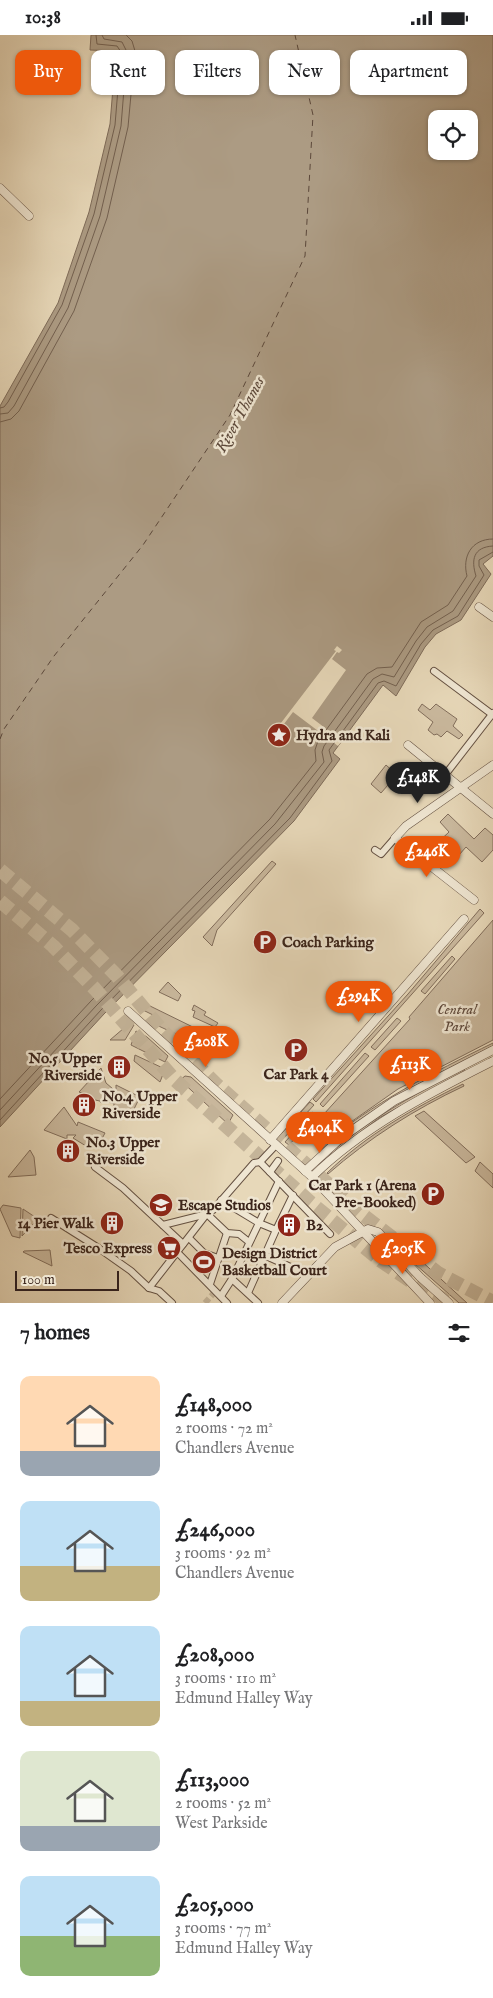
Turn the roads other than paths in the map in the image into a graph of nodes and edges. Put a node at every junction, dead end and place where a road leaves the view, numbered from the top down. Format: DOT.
graph roads {
  1 [pos="0,188"];
  2 [pos="29,216"];
  3 [pos="479,607"];
  4 [pos="493,617"];
  5 [pos="434,671"];
  6 [pos="492,714"];
  7 [pos="408,745"];
  8 [pos="493,765"];
  9 [pos="444,775"];
  10 [pos="459,788"];
  11 [pos="493,814"];
  12 [pos="395,838"];
  13 [pos="378,852"];
  14 [pos="474,900"];
  15 [pos="464,919"];
  16 [pos="128,1011"];
  17 [pos="493,1050"];
  18 [pos="493,1061"];
  19 [pos="272,1143"];
  20 [pos="260,1161"];
  21 [pos="278,1161"];
  22 [pos="95,1167"];
  23 [pos="305,1171"];
  24 [pos="270,1172"];
  25 [pos="312,1177"];
  26 [pos="279,1181"];
  27 [pos="292,1195"];
  28 [pos="221,1200"];
  29 [pos="207,1214"];
  30 [pos="51,1218"];
  31 [pos="258,1223"];
  32 [pos="163,1225"];
  33 [pos="276,1230"];
  34 [pos="362,1231"];
  35 [pos="226,1233"];
  36 [pos="330,1234"];
  37 [pos="189,1238"];
  38 [pos="249,1242"];
  39 [pos="183,1245"];
  40 [pos="178,1253"];
  41 [pos="264,1255"];
  42 [pos="218,1259"];
  43 [pos="297,1270"];
  44 [pos="232,1279"];
  45 [pos="210,1284"];
  46 [pos="149,1287"];
  47 [pos="248,1293"];
  48 [pos="221,1296"];
  49 [pos="172,1303"];
  50 [pos="227,1303"];
  51 [pos="258,1303"];
  52 [pos="282,1303"];
  53 [pos="430,1303"];
  54 [pos="449,1303"];
  1 -- 2 [label="street"];
  3 -- 4 [label="street"];
  5 -- 6 [label="street"];
  6 -- 9 [label="street"];
  7 -- 9 [label="street"];
  8 -- 10 [label="street"];
  9 -- 10 [label="street"];
  10 -- 11 [label="street"];
  10 -- 12 [label="street"];
  12 -- 13 [label="street"];
  12 -- 14 [label="street"];
  15 -- 19 [label="street"];
  16 -- 19 [label="street"];
  17 -- 23 [label="street"];
  18 -- 25 [label="street"];
  19 -- 20 [label="street"];
  19 -- 23 [label="street"];
  20 -- 24 [label="street"];
  20 -- 28 [label="street"];
  21 -- 24 [label="street"];
  22 -- 32 [label="street"];
  23 -- 25 [label="street"];
  24 -- 26 [label="street"];
  25 -- 34 [label="street"];
  26 -- 27 [label="street"];
  26 -- 31 [label="street"];
  27 -- 33 [label="street"];
  27 -- 36 [label="street"];
  28 -- 29 [label="street"];
  28 -- 31 [label="street"];
  29 -- 32 [label="street"];
  29 -- 35 [label="street"];
  29 -- 37 [label="street"];
  30 -- 46 [label="street"];
  31 -- 33 [label="street"];
  31 -- 38 [label="street"];
  32 -- 39 [label="street"];
  33 -- 41 [label="street"];
  34 -- 52 [label="street"];
  34 -- 53 [label="street"];
  34 -- 54 [label="street"];
  35 -- 38 [label="street"];
  35 -- 42 [label="street"];
  37 -- 39 [label="street"];
  37 -- 42 [label="street"];
  38 -- 44 [label="street"];
  39 -- 40 [label="street"];
  40 -- 45 [label="street"];
  40 -- 46 [label="street"];
  41 -- 43 [label="street"];
  41 -- 47 [label="street"];
  42 -- 45 [label="street"];
  44 -- 47 [label="street"];
  44 -- 48 [label="street"];
  45 -- 48 [label="street"];
  46 -- 49 [label="street"];
  47 -- 51 [label="street"];
  48 -- 50 [label="street"];
}
